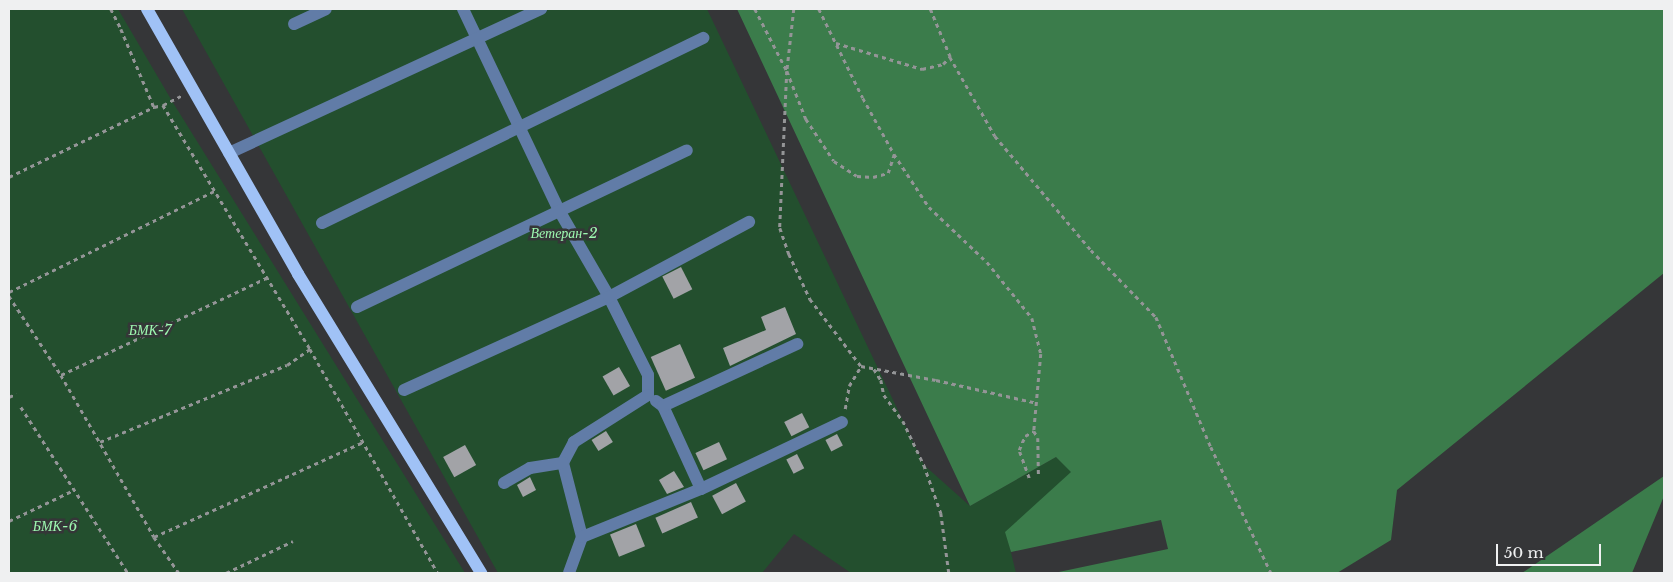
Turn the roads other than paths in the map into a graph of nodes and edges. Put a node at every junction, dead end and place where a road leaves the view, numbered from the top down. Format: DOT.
graph roads {
  1 [pos="146,9"];
  2 [pos="326,9"];
  3 [pos="463,9"];
  4 [pos="542,9"];
  5 [pos="294,24"];
  6 [pos="703,38"];
  7 [pos="477,39"];
  8 [pos="518,128"];
  9 [pos="687,150"];
  10 [pos="229,152"];
  11 [pos="560,212"];
  12 [pos="749,222"];
  13 [pos="322,223"];
  14 [pos="609,297"];
  15 [pos="357,307"];
  16 [pos="797,344"];
  17 [pos="404,390"];
  18 [pos="648,395"];
  19 [pos="663,406"];
  20 [pos="842,422"];
  21 [pos="562,463"];
  22 [pos="504,483"];
  23 [pos="702,489"];
  24 [pos="582,537"];
  25 [pos="481,573"];
  26 [pos="569,573"];
  1 -- 10 [label="main road"];
  2 -- 5 [label="lane"];
  3 -- 7 [label="lane"];
  4 -- 7 [label="lane"];
  6 -- 8 [label="lane"];
  7 -- 8 [label="lane"];
  7 -- 10 [label="lane"];
  8 -- 11 [label="lane"];
  8 -- 13 [label="lane"];
  9 -- 11 [label="lane"];
  10 -- 25 [label="main road"];
  11 -- 14 [label="lane"];
  11 -- 15 [label="lane"];
  12 -- 14 [label="lane"];
  14 -- 17 [label="lane"];
  14 -- 18 [label="lane"];
  16 -- 19 [label="lane"];
  18 -- 19 [label="lane"];
  18 -- 21 [label="lane"];
  19 -- 23 [label="lane"];
  20 -- 23 [label="lane"];
  21 -- 22 [label="lane"];
  21 -- 24 [label="lane"];
  23 -- 24 [label="lane"];
  24 -- 26 [label="lane"];
}
